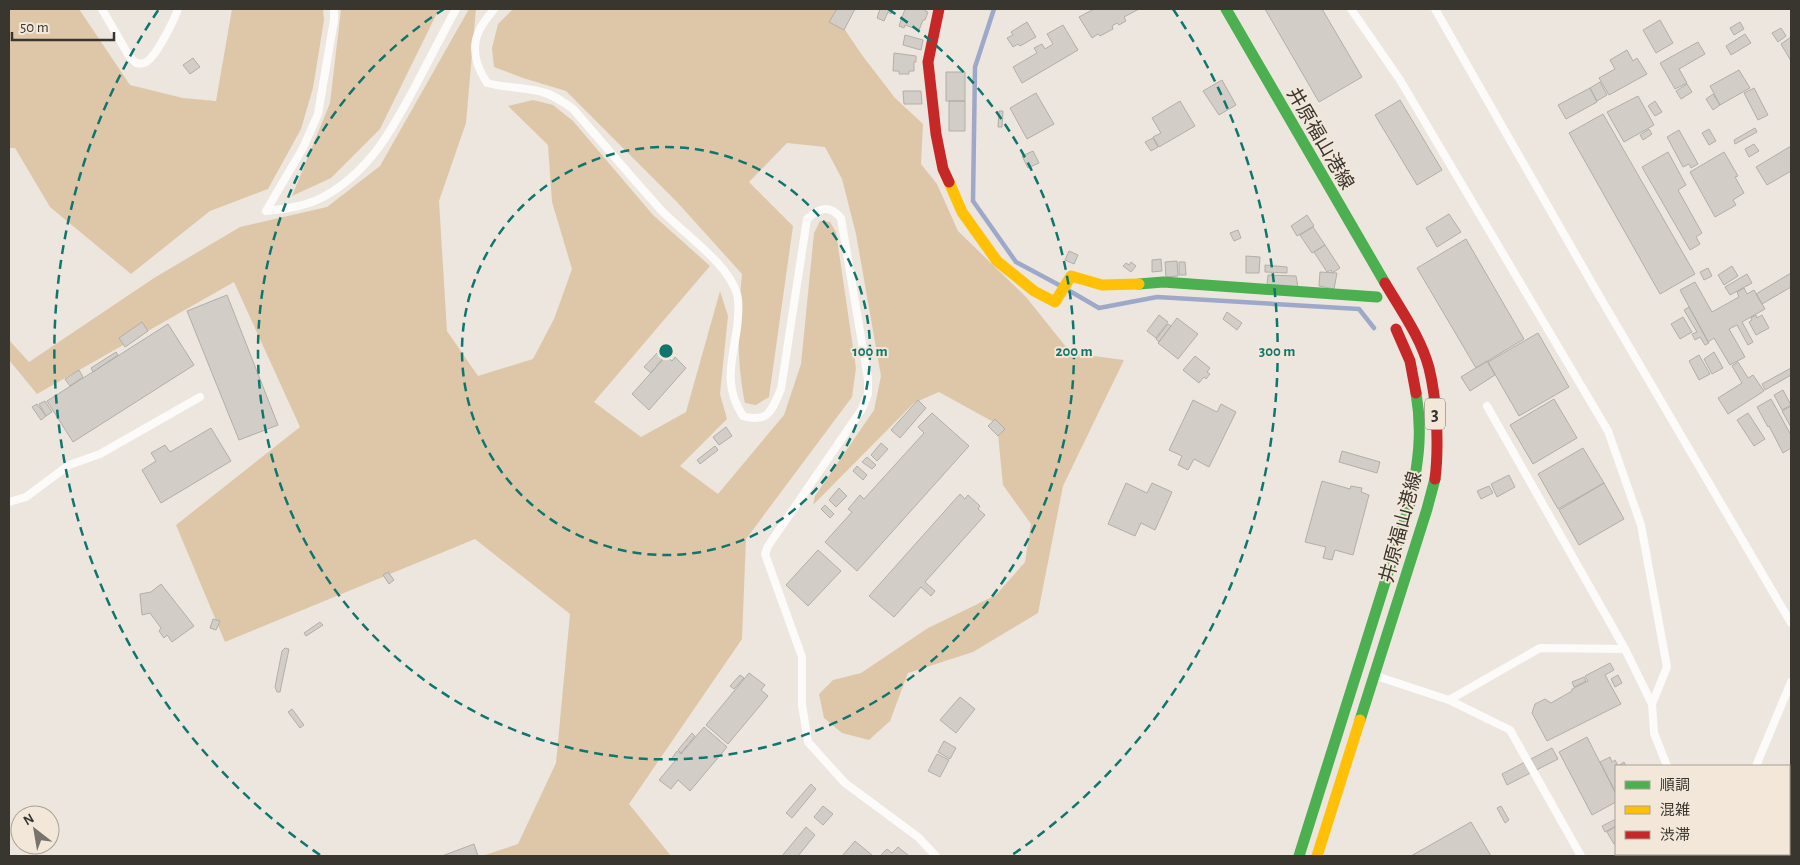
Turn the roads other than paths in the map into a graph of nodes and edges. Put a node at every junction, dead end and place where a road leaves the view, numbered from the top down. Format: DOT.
graph roads {
  1 [pos="102,9"];
  2 [pos="178,9"];
  3 [pos="334,9"];
  4 [pos="456,9"];
  5 [pos="494,9"];
  6 [pos="939,9"];
  7 [pos="1226,9"];
  8 [pos="1350,9"];
  9 [pos="1435,9"];
  10 [pos="1377,297"];
  11 [pos="1390,320"];
  12 [pos="200,397"];
  13 [pos="1487,406"];
  14 [pos="9,502"];
  15 [pos="1791,623"];
  16 [pos="1625,649"];
  17 [pos="1357,672"];
  18 [pos="1375,675"];
  19 [pos="1791,682"];
  20 [pos="1450,700"];
  21 [pos="1652,704"];
  22 [pos="1668,765"];
  23 [pos="1756,765"];
  24 [pos="936,856"];
  25 [pos="1299,856"];
  26 [pos="1317,856"];
  27 [pos="1581,856"];
  1 -- 2 [label="lane"];
  3 -- 4 [label="lane"];
  5 -- 24 [label="lane"];
  6 -- 10 [label="main road"];
  7 -- 18 [label="main road, 井原福山港線 / 3"];
  8 -- 21 [label="lane"];
  9 -- 15 [label="lane"];
  11 -- 17 [label="main road, 井原福山港線 / 3"];
  12 -- 14 [label="lane"];
  13 -- 16 [label="lane"];
  16 -- 20 [label="lane"];
  16 -- 21 [label="lane"];
  17 -- 18 [label="lane"];
  17 -- 25 [label="main road, 井原福山港線 / 3"];
  18 -- 20 [label="lane"];
  18 -- 26 [label="main road, 井原福山港線 / 3"];
  19 -- 23 [label="lane"];
  20 -- 27 [label="lane"];
  21 -- 22 [label="lane"];
}
